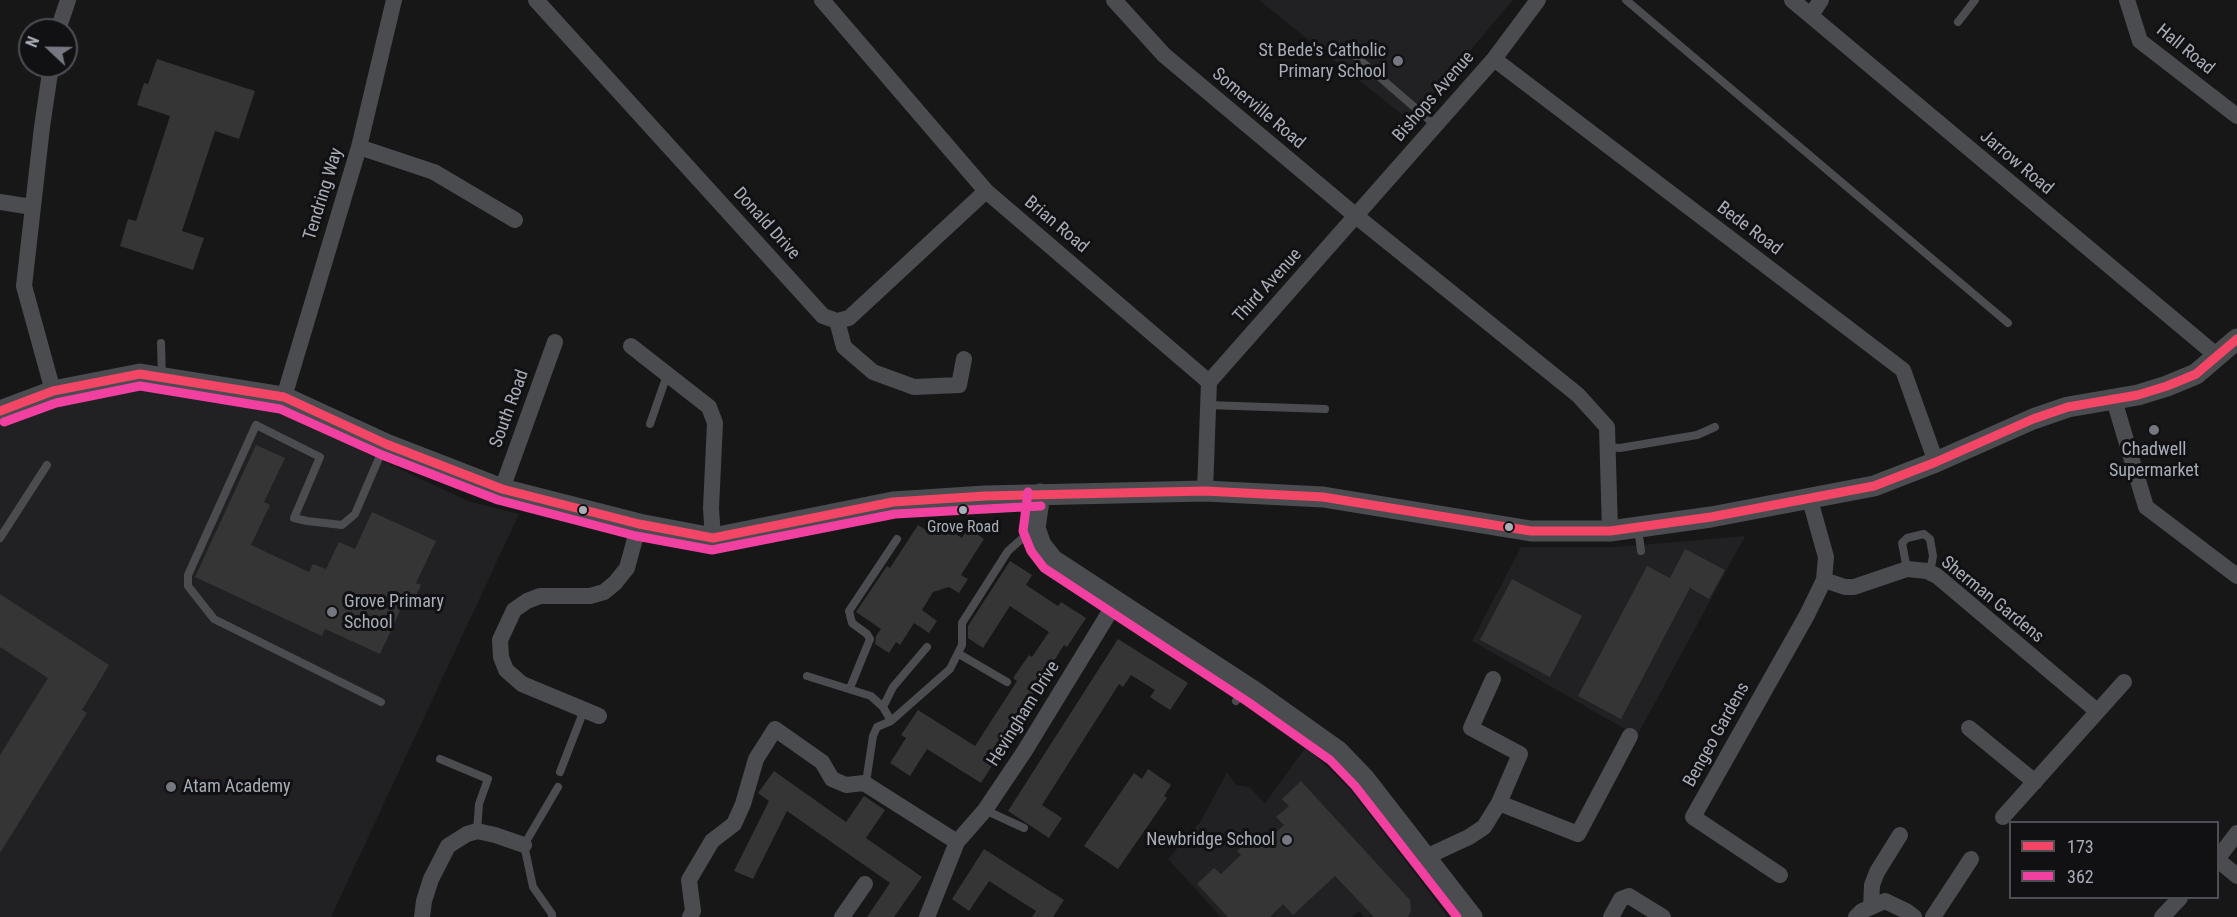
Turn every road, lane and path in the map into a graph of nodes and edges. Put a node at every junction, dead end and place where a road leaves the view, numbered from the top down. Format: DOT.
graph roads {
  1 [pos="68,0"];
  2 [pos="394,0"];
  3 [pos="822,0"];
  4 [pos="1114,0"];
  5 [pos="1538,0"];
  6 [pos="1626,0"];
  7 [pos="1792,0"];
  8 [pos="1821,0"];
  9 [pos="1975,0"];
  10 [pos="2127,0"];
  11 [pos="541,1"];
  12 [pos="1811,15"];
  13 [pos="62,18"];
  14 [pos="1958,22"];
  15 [pos="1346,48"];
  16 [pos="1494,59"];
  17 [pos="49,78"];
  18 [pos="2237,116"];
  19 [pos="1435,125"];
  20 [pos="359,147"];
  21 [pos="986,191"];
  22 [pos="0,202"];
  23 [pos="32,207"];
  24 [pos="1356,216"];
  25 [pos="515,220"];
  26 [pos="837,321"];
  27 [pos="2008,323"];
  28 [pos="2237,339"];
  29 [pos="555,342"];
  30 [pos="161,344"];
  31 [pos="631,346"];
  32 [pos="2216,355"];
  33 [pos="964,359"];
  34 [pos="667,375"];
  35 [pos="162,377"];
  36 [pos="1209,382"];
  37 [pos="53,391"];
  38 [pos="284,397"];
  39 [pos="2114,400"];
  40 [pos="1208,405"];
  41 [pos="1325,409"];
  42 [pos="0,411"];
  43 [pos="651,424"];
  44 [pos="1715,427"];
  45 [pos="386,444"];
  46 [pos="1608,447"];
  47 [pos="1936,462"];
  48 [pos="47,465"];
  49 [pos="502,489"];
  50 [pos="1205,491"];
  51 [pos="1040,494"];
  52 [pos="1810,500"];
  53 [pos="639,524"];
  54 [pos="1638,527"];
  55 [pos="1035,528"];
  56 [pos="1610,531"];
  57 [pos="0,538"];
  58 [pos="713,538"];
  59 [pos="897,539"];
  60 [pos="1641,551"];
  61 [pos="1907,569"];
  62 [pos="1930,572"];
  63 [pos="2237,576"];
  64 [pos="1824,580"];
  65 [pos="1118,600"];
  66 [pos="927,647"];
  67 [pos="959,654"];
  68 [pos="807,676"];
  69 [pos="1493,679"];
  70 [pos="1007,682"];
  71 [pos="2124,682"];
  72 [pos="850,688"];
  73 [pos="381,702"];
  74 [pos="883,707"];
  75 [pos="2097,711"];
  76 [pos="592,713"];
  77 [pos="891,721"];
  78 [pos="1970,728"];
  79 [pos="1630,736"];
  80 [pos="440,759"];
  81 [pos="560,772"];
  82 [pos="2035,782"];
  83 [pos="864,783"];
  84 [pos="558,787"];
  85 [pos="1499,803"];
  86 [pos="985,810"];
  87 [pos="2003,818"];
  88 [pos="1024,828"];
  89 [pos="477,831"];
  90 [pos="2237,833"];
  91 [pos="1900,835"];
  92 [pos="957,842"];
  93 [pos="524,845"];
  94 [pos="2219,856"];
  95 [pos="1426,857"];
  96 [pos="1971,859"];
  97 [pos="2219,861"];
  98 [pos="1780,875"];
  99 [pos="2237,876"];
  100 [pos="865,884"];
  101 [pos="2178,899"];
  102 [pos="1871,907"];
  103 [pos="422,917"];
  104 [pos="552,917"];
  105 [pos="690,917"];
  106 [pos="842,917"];
  107 [pos="927,917"];
  108 [pos="1471,917"];
  109 [pos="1611,917"];
  110 [pos="1663,917"];
  111 [pos="1857,917"];
  112 [pos="1914,917"];
  113 [pos="1933,917"];
  114 [pos="2162,917"];
  1 -- 13 [label="street"];
  2 -- 20 [label="street, Tendring Way"];
  3 -- 21 [label="street, Brian Road"];
  4 -- 24 [label="street, Somerville Road"];
  5 -- 16 [label="street, Bishops Avenue"];
  6 -- 27 [label="lane"];
  7 -- 12 [label="street, Jarrow Road"];
  8 -- 12 [label="street"];
  9 -- 14 [label="lane"];
  10 -- 18 [label="street, Hall Road"];
  11 -- 26 [label="street, Donald Drive"];
  12 -- 32 [label="street, Jarrow Road"];
  15 -- 19 [label="lane"];
  16 -- 19 [label="street, Bishops Avenue"];
  16 -- 47 [label="street, Bede Road"];
  17 -- 23 [label="street"];
  19 -- 24 [label="street, Bishops Avenue"];
  20 -- 25 [label="street"];
  20 -- 38 [label="street, Tendring Way"];
  21 -- 26 [label="street"];
  21 -- 36 [label="street, Brian Road"];
  22 -- 23 [label="street"];
  23 -- 37 [label="street"];
  24 -- 36 [label="street, Third Avenue"];
  24 -- 46 [label="street, Somerville Road"];
  26 -- 33 [label="street"];
  28 -- 32 [label="street"];
  29 -- 49 [label="street, South Road"];
  30 -- 35 [label="lane"];
  31 -- 34 [label="street"];
  32 -- 39 [label="street"];
  34 -- 43 [label="lane"];
  34 -- 58 [label="street"];
  35 -- 37 [label="street"];
  35 -- 38 [label="street"];
  36 -- 40 [label="street"];
  37 -- 42 [label="street"];
  38 -- 45 [label="street"];
  39 -- 47 [label="street"];
  39 -- 63 [label="street"];
  40 -- 41 [label="lane"];
  40 -- 50 [label="street"];
  44 -- 46 [label="lane"];
  45 -- 49 [label="street"];
  45 -- 73 [label="lane"];
  46 -- 56 [label="street, Somerville Road"];
  47 -- 52 [label="street"];
  48 -- 57 [label="lane"];
  49 -- 53 [label="street"];
  50 -- 51 [label="street"];
  50 -- 56 [label="street"];
  51 -- 55 [label="street"];
  51 -- 58 [label="street"];
  52 -- 54 [label="street"];
  52 -- 64 [label="street"];
  53 -- 58 [label="street"];
  53 -- 76 [label="street"];
  54 -- 56 [label="street"];
  54 -- 60 [label="lane"];
  55 -- 65 [label="street"];
  55 -- 67 [label="lane"];
  59 -- 72 [label="lane"];
  61 -- 62 [label="street, Sherman Gardens"];
  61 -- 62 [label="lane"];
  61 -- 64 [label="street, Sherman Gardens"];
  62 -- 75 [label="street, Sherman Gardens"];
  64 -- 98 [label="street, Bengeo Gardens"];
  65 -- 86 [label="street, Hevingham Drive"];
  65 -- 95 [label="street"];
  66 -- 74 [label="lane"];
  67 -- 70 [label="lane"];
  67 -- 77 [label="lane"];
  68 -- 72 [label="lane"];
  69 -- 85 [label="street"];
  71 -- 75 [label="street"];
  72 -- 74 [label="lane"];
  74 -- 77 [label="lane"];
  75 -- 82 [label="street"];
  76 -- 81 [label="lane"];
  77 -- 83 [label="lane"];
  78 -- 82 [label="street"];
  79 -- 85 [label="street"];
  80 -- 89 [label="lane"];
  82 -- 87 [label="street"];
  83 -- 92 [label="street"];
  83 -- 105 [label="street"];
  84 -- 93 [label="lane"];
  85 -- 95 [label="street"];
  86 -- 88 [label="lane"];
  86 -- 92 [label="street, Hevingham Drive"];
  89 -- 93 [label="street"];
  89 -- 103 [label="street"];
  90 -- 94 [label="street"];
  91 -- 102 [label="street"];
  92 -- 107 [label="street, Hevingham Drive"];
  93 -- 104 [label="lane"];
  95 -- 108 [label="street"];
  96 -- 113 [label="street"];
  97 -- 99 [label="street"];
  100 -- 106 [label="street"];
  101 -- 114 [label="street"];
  102 -- 111 [label="street"];
  102 -- 112 [label="street"];
  109 -- 110 [label="street"];
}
